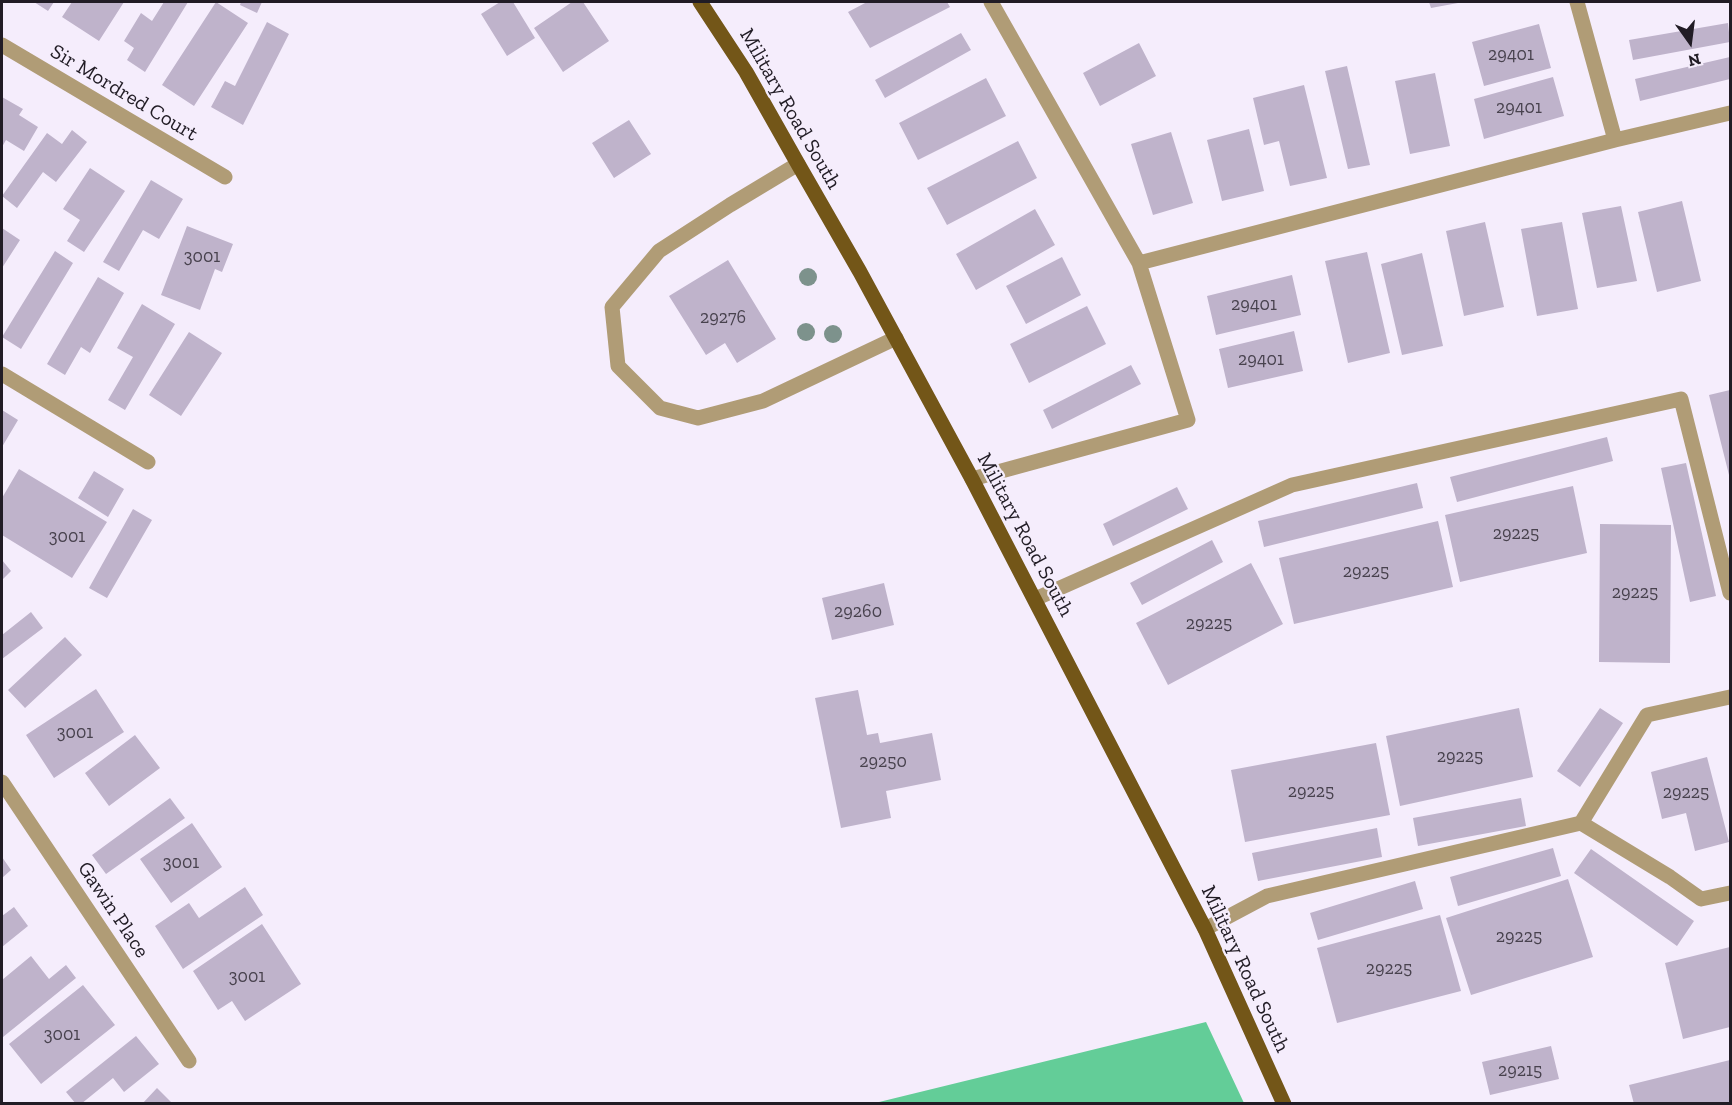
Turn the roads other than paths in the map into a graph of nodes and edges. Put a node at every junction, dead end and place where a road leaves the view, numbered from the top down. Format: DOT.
graph roads {
  1 [pos="700,2"];
  2 [pos="991,2"];
  3 [pos="1577,2"];
  4 [pos="2,45"];
  5 [pos="1731,113"];
  6 [pos="1615,140"];
  7 [pos="798,164"];
  8 [pos="225,177"];
  9 [pos="1139,263"];
  10 [pos="896,338"];
  11 [pos="2,374"];
  12 [pos="148,462"];
  13 [pos="972,479"];
  14 [pos="1731,593"];
  15 [pos="1035,599"];
  16 [pos="1731,697"];
  17 [pos="2,782"];
  18 [pos="1581,823"];
  19 [pos="1731,893"];
  20 [pos="1205,929"];
  21 [pos="189,1061"];
  22 [pos="1284,1104"];
  1 -- 7 [label="main road, Military Road South"];
  2 -- 9 [label="street"];
  3 -- 6 [label="street"];
  4 -- 8 [label="street, Sir Mordred Court"];
  5 -- 6 [label="street"];
  6 -- 9 [label="street"];
  7 -- 10 [label="main road, Military Road South"];
  7 -- 10 [label="street"];
  9 -- 13 [label="street"];
  10 -- 13 [label="main road, Military Road South"];
  11 -- 12 [label="street"];
  13 -- 15 [label="main road, Military Road South"];
  14 -- 15 [label="street"];
  15 -- 20 [label="main road, Military Road South"];
  16 -- 18 [label="street"];
  17 -- 21 [label="street, Gawin Place"];
  18 -- 19 [label="street"];
  18 -- 20 [label="street"];
  20 -- 22 [label="main road, Military Road South"];
}
